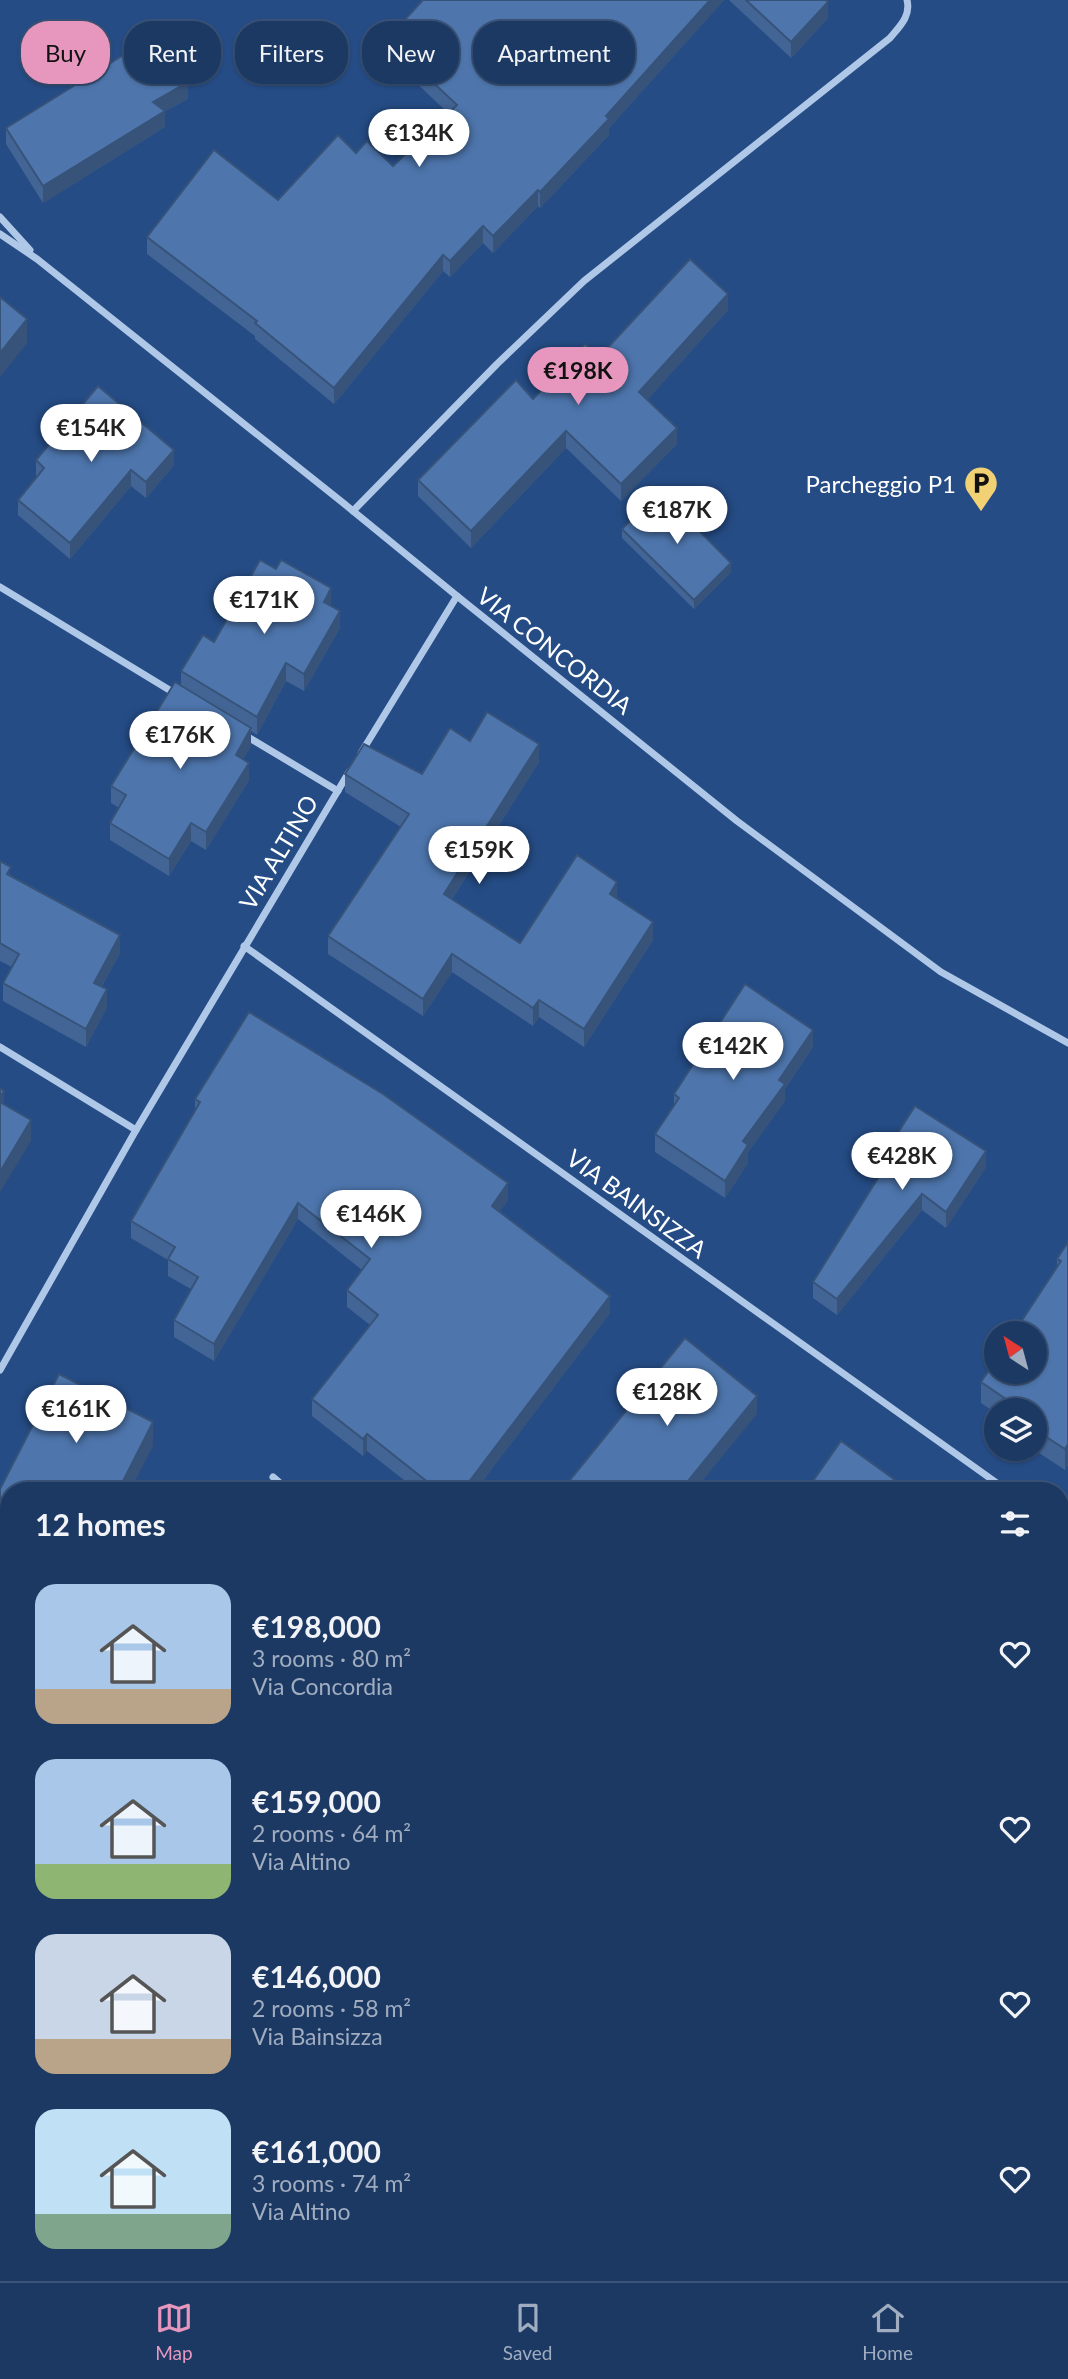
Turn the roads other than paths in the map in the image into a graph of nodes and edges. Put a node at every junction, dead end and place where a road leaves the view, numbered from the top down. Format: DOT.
graph roads {
  1 [pos="907,0"];
  2 [pos="0,217"];
  3 [pos="0,234"];
  4 [pos="37,259"];
  5 [pos="353,511"];
  6 [pos="0,587"];
  7 [pos="457,596"];
  8 [pos="186,700"];
  9 [pos="233,728"];
  10 [pos="359,757"];
  11 [pos="352,768"];
  12 [pos="338,791"];
  13 [pos="244,946"];
  14 [pos="1068,1043"];
  15 [pos="0,1048"];
  16 [pos="136,1130"];
  17 [pos="0,1370"];
  18 [pos="272,1477"];
  19 [pos="278,1482"];
  20 [pos="995,1482"];
  1 -- 5 [label="street"];
  2 -- 4 [label="street, VIA CONCORDIA"];
  3 -- 4 [label="street, VIA CONCORDIA"];
  4 -- 5 [label="street, VIA CONCORDIA"];
  5 -- 7 [label="street, VIA CONCORDIA"];
  6 -- 8 [label="street"];
  7 -- 10 [label="street"];
  7 -- 14 [label="street, VIA CONCORDIA"];
  9 -- 12 [label="street"];
  11 -- 12 [label="street, VIA ALTINO"];
  12 -- 13 [label="street, VIA ALTINO"];
  13 -- 16 [label="street, VIA ALTINO"];
  13 -- 20 [label="street, VIA BAINSIZZA"];
  15 -- 16 [label="street"];
  16 -- 17 [label="street, VIA ALTINO"];
  18 -- 19 [label="street"];
}
